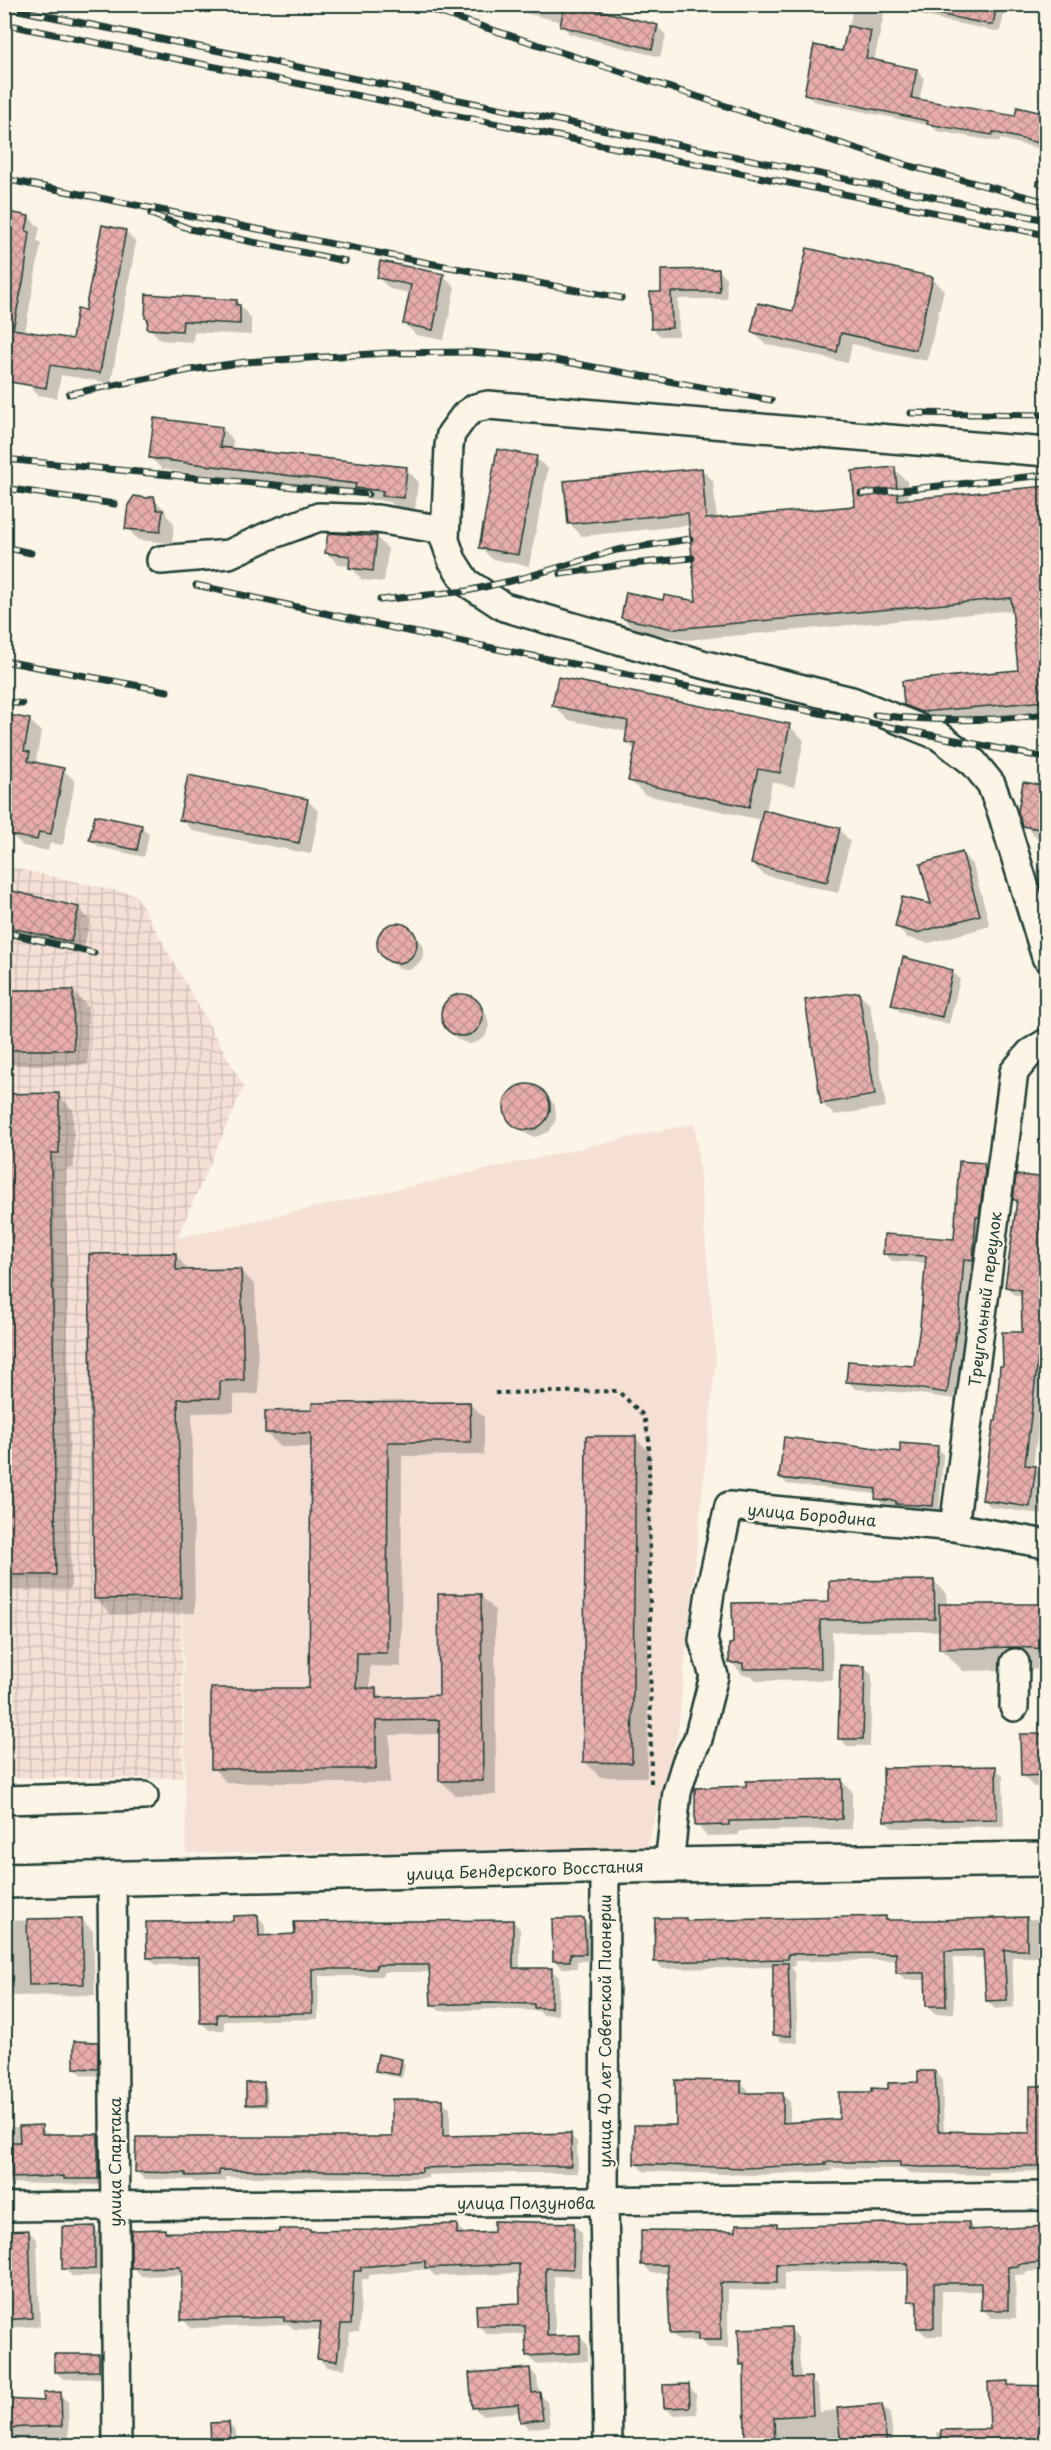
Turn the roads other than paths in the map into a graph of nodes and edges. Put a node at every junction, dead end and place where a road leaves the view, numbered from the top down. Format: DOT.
graph roads {
  1 [pos="1047,452"];
  2 [pos="444,530"];
  3 [pos="161,560"];
  4 [pos="1047,957"];
  5 [pos="1047,1043"];
  6 [pos="954,1527"];
  7 [pos="1047,1544"];
  8 [pos="1015,1664"];
  9 [pos="1014,1707"];
  10 [pos="144,1796"];
  11 [pos="4,1800"];
  12 [pos="1047,1859"];
  13 [pos="669,1865"];
  14 [pos="604,1868"];
  15 [pos="112,1878"];
  16 [pos="4,1881"];
  17 [pos="1047,2196"];
  18 [pos="604,2201"];
  19 [pos="114,2205"];
  20 [pos="4,2206"];
  21 [pos="117,2445"];
  22 [pos="608,2445"];
  1 -- 2 [label="street"];
  2 -- 3 [label="street"];
  2 -- 4 [label="street"];
  5 -- 6 [label="street, Треугольный переулок"];
  6 -- 7 [label="street, улица Бородина"];
  6 -- 13 [label="street, улица Бородина"];
  8 -- 9 [label="street"];
  10 -- 11 [label="street"];
  12 -- 13 [label="main road, улица Бендерского Восстания"];
  13 -- 14 [label="main road, улица Бендерского Восстания"];
  14 -- 15 [label="main road, улица Бендерского Восстания"];
  14 -- 18 [label="street, улица 40 лет Советской Пионерии"];
  15 -- 16 [label="main road, улица Бендерского Восстания"];
  15 -- 19 [label="street, улица Спартака"];
  17 -- 18 [label="street, улица Ползунова"];
  18 -- 19 [label="street, улица Ползунова"];
  18 -- 22 [label="street, улица 40 лет Советской Пионерии"];
  19 -- 20 [label="street, улица Ползунова"];
  19 -- 21 [label="street, улица Спартака"];
}
